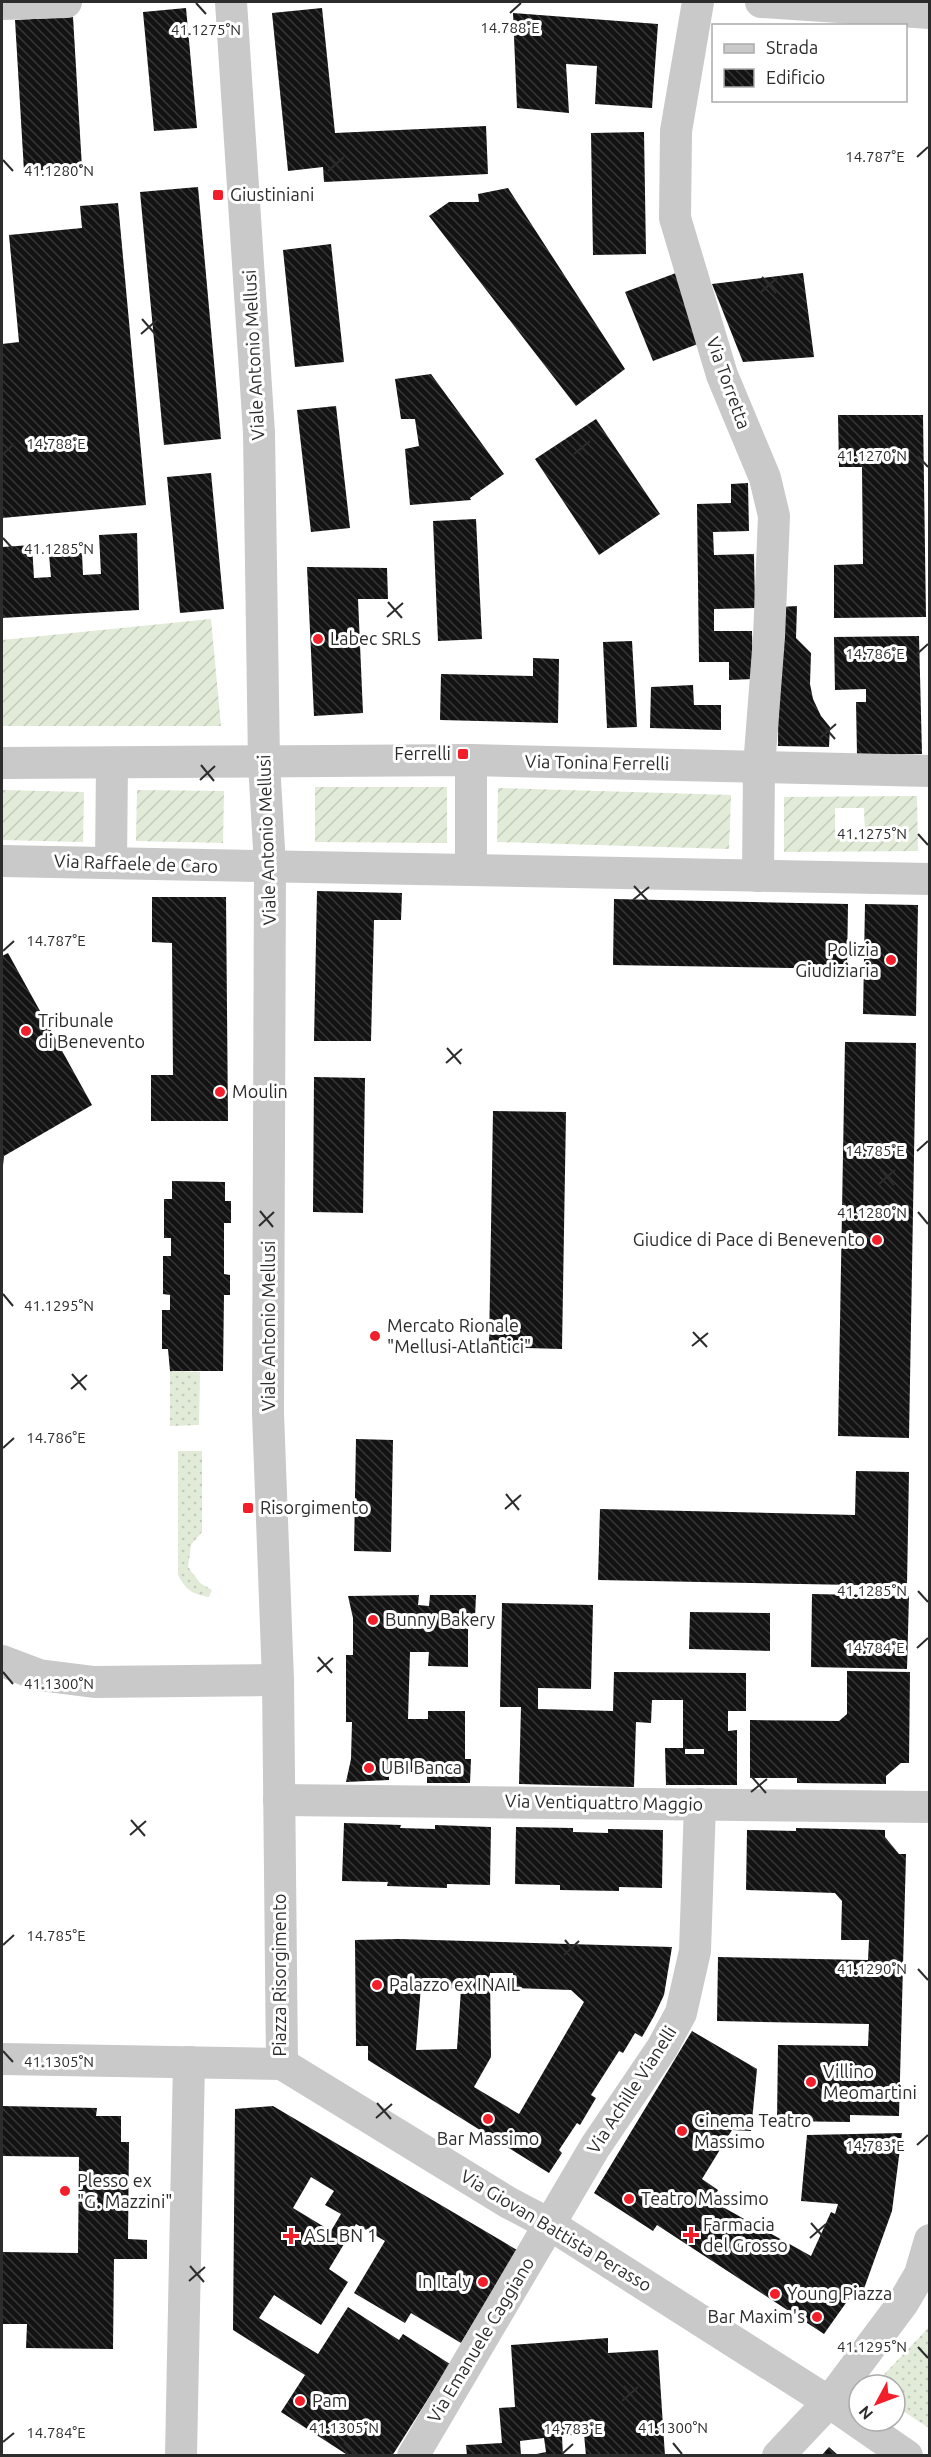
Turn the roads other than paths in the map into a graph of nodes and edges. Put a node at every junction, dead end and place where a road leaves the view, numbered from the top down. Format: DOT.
graph roads {
  1 [pos="66,2"];
  2 [pos="231,2"];
  3 [pos="698,2"];
  4 [pos="761,2"];
  5 [pos="2,4"];
  6 [pos="930,13"];
  7 [pos="471,760"];
  8 [pos="2,763"];
  9 [pos="264,763"];
  10 [pos="112,764"];
  11 [pos="759,766"];
  12 [pos="930,771"];
  13 [pos="2,861"];
  14 [pos="111,863"];
  15 [pos="270,866"];
  16 [pos="471,870"];
  17 [pos="758,876"];
  18 [pos="930,879"];
  19 [pos="2,1661"];
  20 [pos="278,1680"];
  21 [pos="279,1800"];
  22 [pos="700,1804"];
  23 [pos="930,1807"];
  24 [pos="2,2059"];
  25 [pos="189,2062"];
  26 [pos="282,2064"];
  27 [pos="549,2224"];
  28 [pos="930,2240"];
  29 [pos="829,2402"];
  30 [pos="181,2456"];
  31 [pos="413,2456"];
  32 [pos="778,2456"];
  33 [pos="907,2456"];
  1 -- 5 [label="street"];
  2 -- 9 [label="street, Viale Antonio Mellusi"];
  3 -- 11 [label="street, Via Torretta"];
  4 -- 6 [label="street"];
  7 -- 9 [label="street, Via Tonina Ferrelli"];
  7 -- 11 [label="street, Via Tonina Ferrelli"];
  7 -- 16 [label="street"];
  8 -- 10 [label="street"];
  9 -- 10 [label="street"];
  9 -- 15 [label="street, Viale Antonio Mellusi"];
  10 -- 14 [label="street"];
  11 -- 12 [label="street, Via Tonina Ferrelli"];
  11 -- 17 [label="street, Via Torretta"];
  13 -- 14 [label="street, Via Raffaele de Caro"];
  14 -- 15 [label="street, Via Raffaele de Caro"];
  15 -- 16 [label="street"];
  15 -- 20 [label="street, Viale Antonio Mellusi"];
  16 -- 17 [label="street"];
  17 -- 18 [label="street"];
  19 -- 20 [label="street"];
  20 -- 21 [label="street, Piazza Risorgimento"];
  21 -- 22 [label="street, Via Ventiquattro Maggio"];
  21 -- 26 [label="street, Piazza Risorgimento"];
  22 -- 23 [label="street, Via Ventiquattro Maggio"];
  22 -- 27 [label="street, Via Achille Vianelli"];
  24 -- 25 [label="street, Piazza Risorgimento"];
  25 -- 26 [label="street, Piazza Risorgimento"];
  25 -- 30 [label="street"];
  26 -- 27 [label="street, Via Giovan Battista Perasso"];
  27 -- 29 [label="street, Via Giovan Battista Perasso"];
  27 -- 31 [label="street, Via Emanuele Caggiano"];
  28 -- 29 [label="street"];
  29 -- 32 [label="street"];
  29 -- 33 [label="street, Via Giovan Battista Perasso"];
}
